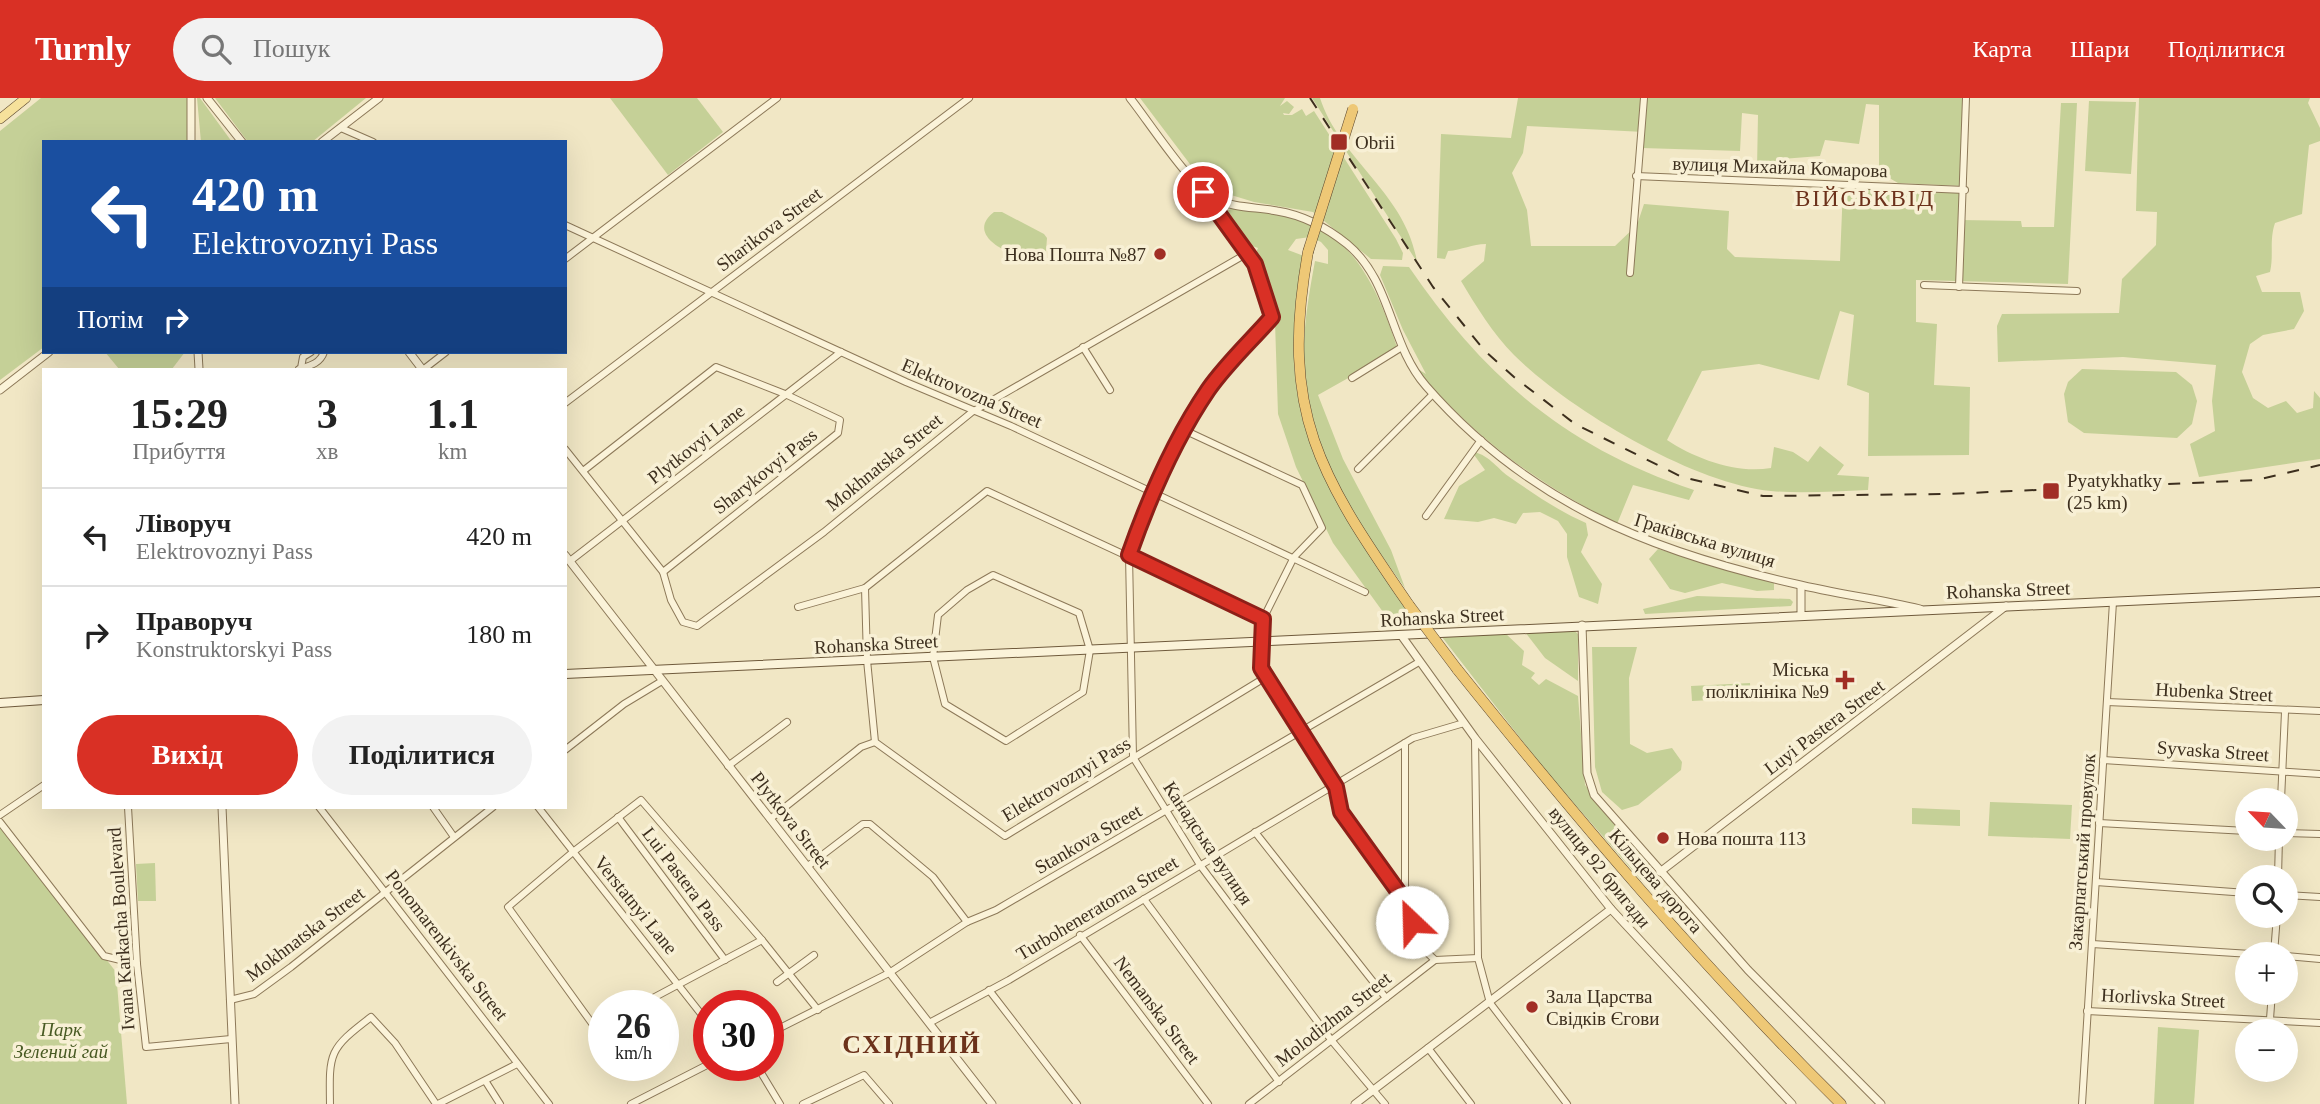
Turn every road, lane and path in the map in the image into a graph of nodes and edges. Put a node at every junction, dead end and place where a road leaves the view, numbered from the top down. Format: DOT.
graph roads {
  1 [pos="26,98"];
  2 [pos="191,98"];
  3 [pos="207,98"];
  4 [pos="379,98"];
  5 [pos="777,98"];
  6 [pos="969,98"];
  7 [pos="1130,98"];
  8 [pos="1357,98"];
  9 [pos="1644,98"];
  10 [pos="1966,98"];
  11 [pos="0,119"];
  12 [pos="341,128"];
  13 [pos="191,140"];
  14 [pos="240,140"];
  15 [pos="325,140"];
  16 [pos="368,140"];
  17 [pos="1636,176"];
  18 [pos="1965,190"];
  19 [pos="1203,192"];
  20 [pos="567,226"];
  21 [pos="593,237"];
  22 [pos="1246,254"];
  23 [pos="567,257"];
  24 [pos="1630,273"];
  25 [pos="1924,285"];
  26 [pos="1959,286"];
  27 [pos="711,291"];
  28 [pos="2077,291"];
  29 [pos="1083,347"];
  30 [pos="1402,347"];
  31 [pos="841,352"];
  32 [pos="46,354"];
  33 [pos="323,354"];
  34 [pos="411,354"];
  35 [pos="443,354"];
  36 [pos="309,368"];
  37 [pos="422,368"];
  38 [pos="424,368"];
  39 [pos="1352,378"];
  40 [pos="0,390"];
  41 [pos="1110,390"];
  42 [pos="785,394"];
  43 [pos="1433,394"];
  44 [pos="567,401"];
  45 [pos="972,412"];
  46 [pos="1184,430"];
  47 [pos="1481,440"];
  48 [pos="567,451"];
  49 [pos="1358,469"];
  50 [pos="583,471"];
  51 [pos="1154,492"];
  52 [pos="1426,516"];
  53 [pos="621,522"];
  54 [pos="1129,555"];
  55 [pos="1294,557"];
  56 [pos="568,558"];
  57 [pos="663,572"];
  58 [pos="1801,586"];
  59 [pos="865,588"];
  60 [pos="1365,592"];
  61 [pos="2320,592"];
  62 [pos="2113,602"];
  63 [pos="2006,606"];
  64 [pos="798,607"];
  65 [pos="1920,609"];
  66 [pos="1801,615"];
  67 [pos="1263,619"];
  68 [pos="1582,625"];
  69 [pos="1401,635"];
  70 [pos="1262,641"];
  71 [pos="1130,648"];
  72 [pos="1090,650"];
  73 [pos="933,657"];
  74 [pos="867,660"];
  75 [pos="1419,662"];
  76 [pos="653,670"];
  77 [pos="567,674"];
  78 [pos="1266,677"];
  79 [pos="662,681"];
  80 [pos="42,700"];
  81 [pos="2107,702"];
  82 [pos="0,703"];
  83 [pos="2320,711"];
  84 [pos="2285,712"];
  85 [pos="787,722"];
  86 [pos="1464,723"];
  87 [pos="1302,731"];
  88 [pos="1475,738"];
  89 [pos="875,742"];
  90 [pos="1405,743"];
  91 [pos="567,748"];
  92 [pos="1133,757"];
  93 [pos="2103,760"];
  94 [pos="728,766"];
  95 [pos="2282,772"];
  96 [pos="2320,774"];
  97 [pos="42,786"];
  98 [pos="1336,787"];
  99 [pos="2281,788"];
  100 [pos="128,809"];
  101 [pos="222,809"];
  102 [pos="321,809"];
  103 [pos="434,809"];
  104 [pos="490,809"];
  105 [pos="540,809"];
  106 [pos="1166,812"];
  107 [pos="0,815"];
  108 [pos="618,817"];
  109 [pos="770,819"];
  110 [pos="0,822"];
  111 [pos="2099,823"];
  112 [pos="2235,830"];
  113 [pos="1255,832"];
  114 [pos="2298,833"];
  115 [pos="2320,834"];
  116 [pos="454,837"];
  117 [pos="573,852"];
  118 [pos="1200,864"];
  119 [pos="808,866"];
  120 [pos="1660,872"];
  121 [pos="2096,882"];
  122 [pos="386,891"];
  123 [pos="2235,892"];
  124 [pos="2298,896"];
  125 [pos="2320,897"];
  126 [pos="1144,899"];
  127 [pos="1405,901"];
  128 [pos="1611,909"];
  129 [pos="967,922"];
  130 [pos="1080,934"];
  131 [pos="762,940"];
  132 [pos="2092,944"];
  133 [pos="2235,953"];
  134 [pos="814,955"];
  135 [pos="2298,957"];
  136 [pos="1478,958"];
  137 [pos="2320,959"];
  138 [pos="725,960"];
  139 [pos="1435,960"];
  140 [pos="137,964"];
  141 [pos="890,973"];
  142 [pos="790,975"];
  143 [pos="776,982"];
  144 [pos="679,984"];
  145 [pos="668,990"];
  146 [pos="989,990"];
  147 [pos="1386,998"];
  148 [pos="230,1000"];
  149 [pos="693,1003"];
  150 [pos="1490,1003"];
  151 [pos="2271,1005"];
  152 [pos="818,1010"];
  153 [pos="2087,1011"];
  154 [pos="588,1018"];
  155 [pos="2270,1019"];
  156 [pos="2298,1021"];
  157 [pos="930,1022"];
  158 [pos="2320,1023"];
  159 [pos="784,1026"];
  160 [pos="231,1039"];
  161 [pos="1332,1041"];
  162 [pos="1427,1048"];
  163 [pos="517,1064"];
  164 [pos="693,1072"];
  165 [pos="766,1081"];
  166 [pos="486,1082"];
  167 [pos="1279,1082"];
  168 [pos="1373,1089"];
  169 [pos="235,1104"];
  170 [pos="330,1104"];
  171 [pos="437,1104"];
  172 [pos="500,1104"];
  173 [pos="549,1104"];
  174 [pos="631,1104"];
  175 [pos="780,1104"];
  176 [pos="803,1104"];
  177 [pos="889,1104"];
  178 [pos="992,1104"];
  179 [pos="1077,1104"];
  180 [pos="1208,1104"];
  181 [pos="1249,1104"];
  182 [pos="1354,1104"];
  183 [pos="1385,1104"];
  184 [pos="1471,1104"];
  185 [pos="1567,1104"];
  186 [pos="1792,1104"];
  187 [pos="1841,1104"];
  188 [pos="1881,1104"];
  189 [pos="2082,1104"];
  1 -- 11 [label="main road"];
  2 -- 13 [label="street"];
  3 -- 14 [label="street"];
  4 -- 12 [label="street"];
  5 -- 21 [label="street"];
  6 -- 27 [label="street, Sharikova Street"];
  7 -- 19 [label="street"];
  8 -- 187 [label="highway, Кільцева дорога, bridge"];
  9 -- 17 [label="street"];
  10 -- 18 [label="street"];
  12 -- 15 [label="street"];
  12 -- 16 [label="street"];
  17 -- 18 [label="street, вулиця Михайла Комарова"];
  17 -- 24 [label="street"];
  18 -- 26 [label="street"];
  19 -- 22 [label="street"];
  19 -- 30 [label="street, Граківська вулиця"];
  20 -- 21 [label="street, Elektrovozna Street"];
  21 -- 23 [label="street"];
  21 -- 27 [label="street, Elektrovozna Street"];
  22 -- 29 [label="street, Mokhnatska Street"];
  22 -- 46 [label="street"];
  25 -- 26 [label="street"];
  26 -- 28 [label="street"];
  27 -- 31 [label="street, Elektrovozna Street"];
  27 -- 44 [label="street, Sharikova Street"];
  29 -- 41 [label="street"];
  29 -- 45 [label="street, Mokhnatska Street"];
  30 -- 39 [label="street"];
  30 -- 43 [label="street, Граківська вулиця"];
  31 -- 42 [label="street, Plytkovyi Lane"];
  31 -- 45 [label="street, Elektrovozna Street"];
  32 -- 40 [label="street"];
  33 -- 36 [label="street"];
  34 -- 37 [label="street"];
  35 -- 38 [label="street"];
  42 -- 50 [label="street, Sharykovyi Pass"];
  42 -- 53 [label="street, Plytkovyi Lane"];
  42 -- 57 [label="street, Sharykovyi Pass"];
  43 -- 47 [label="street, Граківська вулиця"];
  43 -- 49 [label="street"];
  45 -- 51 [label="street, Elektrovozna Street"];
  45 -- 57 [label="street, Mokhnatska Street"];
  46 -- 51 [label="street"];
  46 -- 55 [label="street"];
  47 -- 52 [label="street"];
  47 -- 58 [label="street, Граківська вулиця"];
  48 -- 50 [label="street"];
  50 -- 53 [label="street"];
  51 -- 54 [label="street"];
  51 -- 55 [label="street, Elektrovozna Street"];
  53 -- 56 [label="street, Plytkovyi Lane"];
  53 -- 57 [label="street"];
  54 -- 59 [label="street"];
  54 -- 67 [label="street"];
  54 -- 71 [label="street, Канадська вулиця"];
  55 -- 60 [label="street, Elektrovozna Street"];
  55 -- 67 [label="street"];
  56 -- 76 [label="street, Plytkova Street"];
  58 -- 65 [label="street, Граківська вулиця"];
  58 -- 66 [label="street"];
  59 -- 64 [label="street"];
  59 -- 74 [label="street"];
  61 -- 62 [label="main road, Rohanska Street"];
  62 -- 63 [label="main road, Rohanska Street"];
  62 -- 81 [label="street, Закарпатський провулок"];
  63 -- 65 [label="main road, Rohanska Street"];
  63 -- 120 [label="street, Luyi Pastera Street"];
  65 -- 66 [label="main road, Rohanska Street"];
  66 -- 68 [label="main road, Rohanska Street"];
  67 -- 70 [label="street"];
  68 -- 69 [label="main road, Rohanska Street"];
  68 -- 120 [label="street"];
  69 -- 70 [label="main road, Rohanska Street"];
  69 -- 75 [label="street, вулиця 92 бригади"];
  70 -- 71 [label="main road, Rohanska Street"];
  70 -- 78 [label="street"];
  71 -- 72 [label="main road, Rohanska Street"];
  71 -- 92 [label="street, Канадська вулиця"];
  72 -- 73 [label="main road, Rohanska Street"];
  72 -- 73 [label="street"];
  72 -- 73 [label="street"];
  73 -- 74 [label="main road, Rohanska Street"];
  74 -- 76 [label="main road, Rohanska Street"];
  74 -- 89 [label="street"];
  75 -- 86 [label="street, вулиця 92 бригади"];
  75 -- 87 [label="street, Stankova Street"];
  76 -- 77 [label="main road, Rohanska Street"];
  76 -- 79 [label="street, Plytkova Street"];
  78 -- 87 [label="street"];
  78 -- 92 [label="street, Elektrovoznyi Pass"];
  79 -- 91 [label="street"];
  79 -- 94 [label="street, Plytkova Street"];
  80 -- 82 [label="main road"];
  81 -- 84 [label="street, Hubenka Street"];
  81 -- 93 [label="street, Закарпатський провулок"];
  83 -- 84 [label="street, Hubenka Street"];
  84 -- 95 [label="street"];
  85 -- 94 [label="street"];
  86 -- 88 [label="street, вулиця 92 бригади"];
  86 -- 90 [label="street, Turboheneratorna Street"];
  87 -- 98 [label="street"];
  87 -- 106 [label="street, Stankova Street"];
  88 -- 128 [label="street, вулиця 92 бригади"];
  88 -- 136 [label="street"];
  89 -- 92 [label="street, Elektrovoznyi Pass"];
  89 -- 109 [label="street"];
  90 -- 98 [label="street, Turboheneratorna Street"];
  90 -- 127 [label="street"];
  92 -- 106 [label="street, Канадська вулиця"];
  93 -- 95 [label="street, Syvaska Street"];
  93 -- 111 [label="street, Закарпатський провулок"];
  94 -- 109 [label="street, Plytkova Street"];
  95 -- 96 [label="street, Syvaska Street"];
  95 -- 99 [label="street"];
  97 -- 107 [label="street"];
  98 -- 113 [label="street, Turboheneratorna Street"];
  98 -- 127 [label="street"];
  100 -- 140 [label="street, Ivana Karkacha Boulevard"];
  101 -- 148 [label="street"];
  102 -- 122 [label="street, Ponomarenkivska Street"];
  103 -- 116 [label="street"];
  104 -- 116 [label="street, Mokhnatska Street"];
  105 -- 117 [label="street, Verstatnyi Lane"];
  106 -- 118 [label="street, Канадська вулиця"];
  106 -- 129 [label="street, Stankova Street"];
  108 -- 117 [label="street"];
  108 -- 131 [label="street"];
  108 -- 138 [label="street, Lui Pastera Pass"];
  109 -- 119 [label="street, Plytkova Street"];
  110 -- 140 [label="street"];
  111 -- 112 [label="street"];
  111 -- 121 [label="street, Закарпатський провулок"];
  113 -- 118 [label="street, Turboheneratorna Street"];
  113 -- 147 [label="street"];
  114 -- 115 [label="street"];
  116 -- 122 [label="street, Mokhnatska Street"];
  117 -- 144 [label="street, Verstatnyi Lane"];
  117 -- 154 [label="street"];
  118 -- 126 [label="street, Turboheneratorna Street"];
  118 -- 161 [label="street, Канадська вулиця"];
  119 -- 129 [label="street"];
  119 -- 141 [label="street, Plytkova Street"];
  120 -- 188 [label="street"];
  121 -- 123 [label="street"];
  121 -- 132 [label="street, Закарпатський провулок"];
  122 -- 148 [label="street, Mokhnatska Street"];
  122 -- 163 [label="street, Ponomarenkivska Street"];
  124 -- 125 [label="street"];
  126 -- 130 [label="street, Turboheneratorna Street"];
  126 -- 167 [label="street"];
  127 -- 139 [label="street"];
  128 -- 150 [label="street"];
  128 -- 186 [label="street, вулиця 92 бригади"];
  129 -- 141 [label="street, Stankova Street"];
  130 -- 146 [label="street, Turboheneratorna Street"];
  130 -- 180 [label="street, Nemanska Street"];
  131 -- 138 [label="street"];
  131 -- 142 [label="street"];
  132 -- 133 [label="street"];
  132 -- 153 [label="street, Закарпатський провулок"];
  134 -- 142 [label="street"];
  135 -- 137 [label="street"];
  136 -- 139 [label="street"];
  136 -- 150 [label="street"];
  138 -- 144 [label="street"];
  139 -- 147 [label="street, Molodizhna Street"];
  140 -- 160 [label="street, Ivana Karkacha Boulevard"];
  141 -- 152 [label="street, Stankova Street"];
  141 -- 157 [label="street, Plytkova Street"];
  142 -- 143 [label="street"];
  142 -- 152 [label="street"];
  144 -- 145 [label="street"];
  144 -- 149 [label="street, Verstatnyi Lane"];
  146 -- 157 [label="street, Turboheneratorna Street"];
  146 -- 179 [label="street"];
  147 -- 161 [label="street, Molodizhna Street"];
  148 -- 160 [label="street"];
  150 -- 162 [label="street"];
  150 -- 185 [label="street"];
  151 -- 155 [label="street"];
  152 -- 159 [label="street, Stankova Street"];
  153 -- 155 [label="street, Horlivska Street"];
  153 -- 189 [label="street, Закарпатський провулок"];
  156 -- 158 [label="street, Horlivska Street"];
  157 -- 178 [label="street, Plytkova Street"];
  160 -- 169 [label="street"];
  161 -- 167 [label="street, Molodizhna Street"];
  161 -- 168 [label="street, Канадська вулиця"];
  162 -- 168 [label="street"];
  162 -- 184 [label="street"];
  163 -- 166 [label="street"];
  163 -- 173 [label="street, Ponomarenkivska Street"];
  164 -- 174 [label="street"];
  165 -- 175 [label="street"];
  166 -- 171 [label="street"];
  166 -- 172 [label="street"];
  167 -- 181 [label="street, Molodizhna Street"];
  168 -- 182 [label="street"];
  168 -- 183 [label="street, Канадська вулиця"];
  170 -- 171 [label="street"];
  176 -- 177 [label="street"];
}
